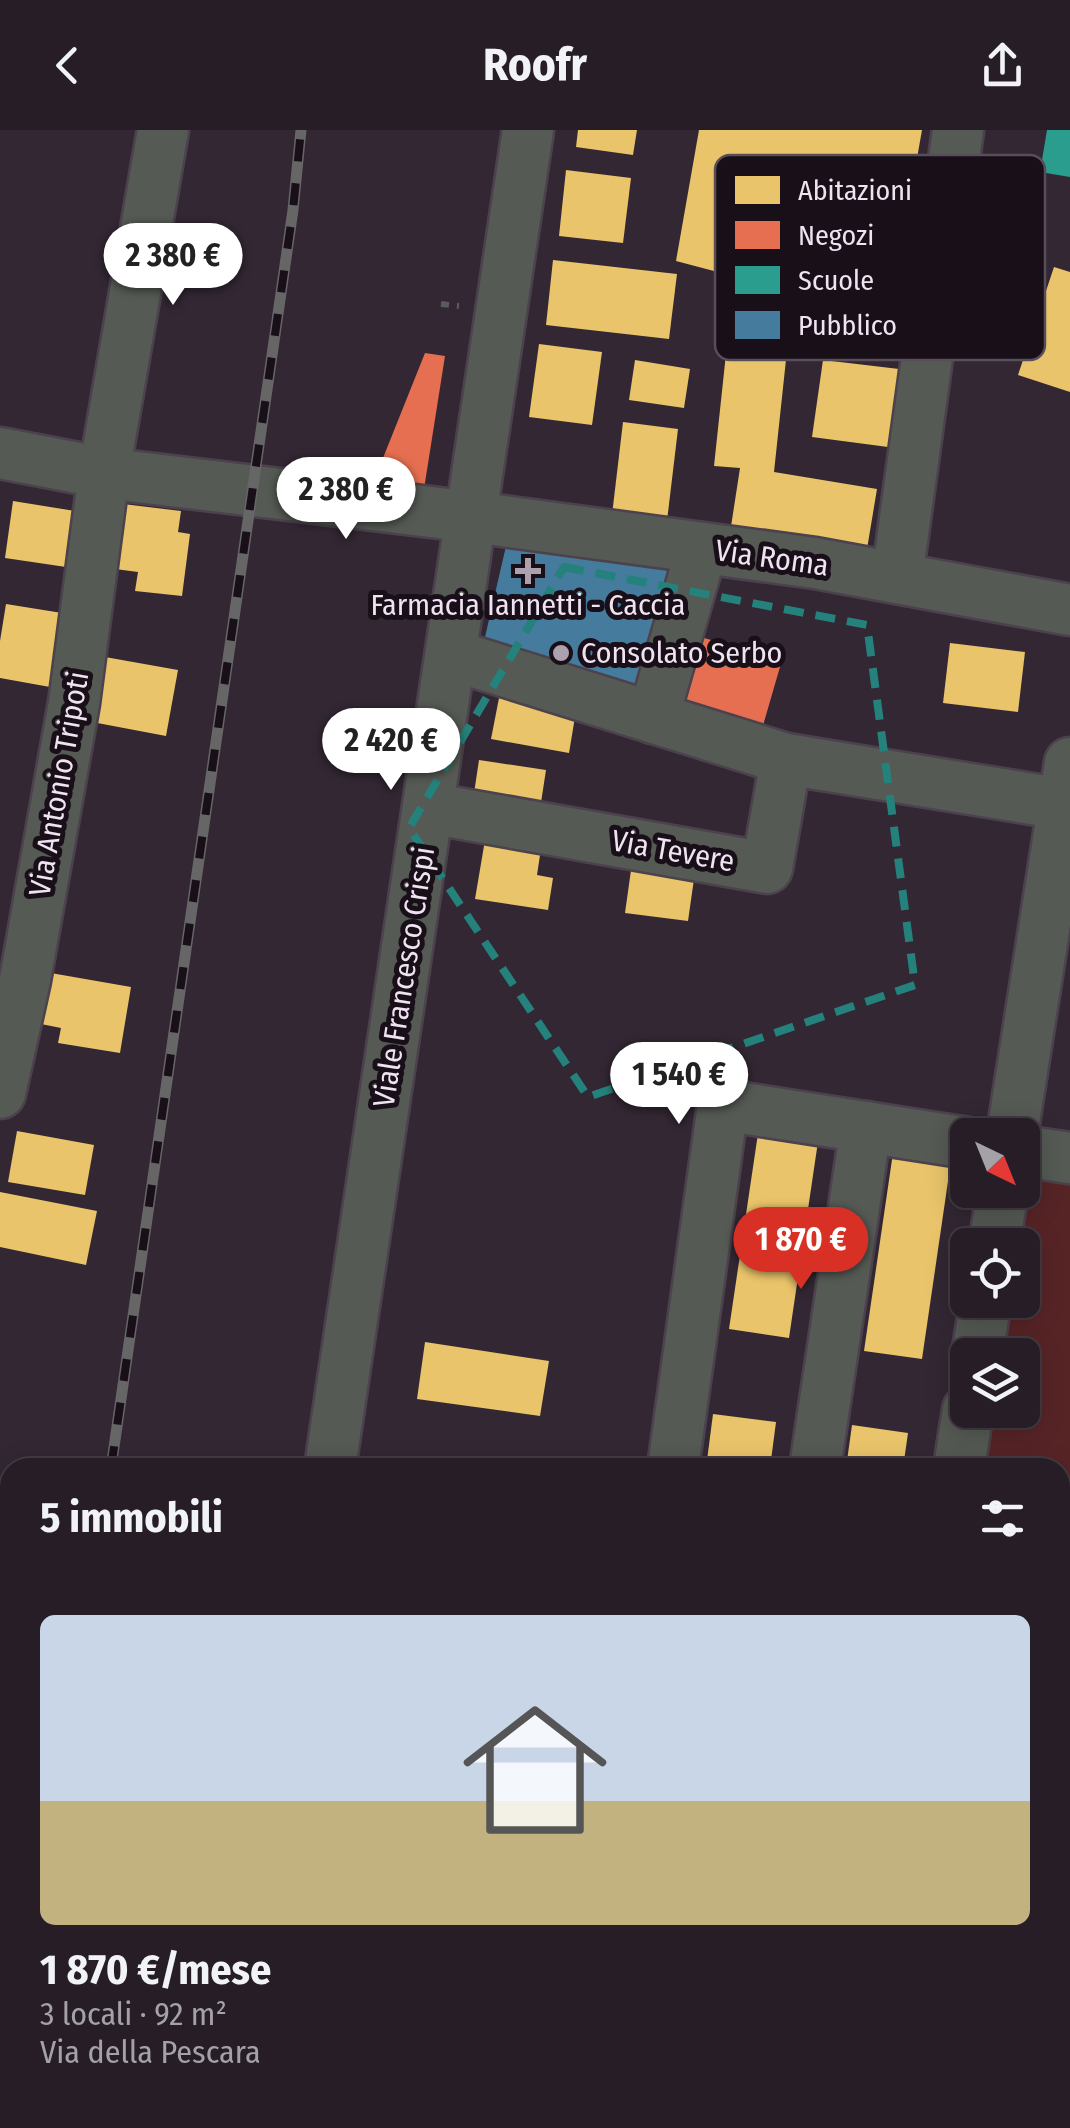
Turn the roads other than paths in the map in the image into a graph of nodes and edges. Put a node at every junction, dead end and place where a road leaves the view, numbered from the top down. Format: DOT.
graph roads {
  1 [pos="162,130"];
  2 [pos="528,130"];
  3 [pos="958,130"];
  4 [pos="955,155"];
  5 [pos="927,360"];
  6 [pos="0,454"];
  7 [pos="104,473"];
  8 [pos="473,517"];
  9 [pos="702,548"];
  10 [pos="898,578"];
  11 [pos="1070,610"];
  12 [pos="452,655"];
  13 [pos="653,718"];
  14 [pos="786,759"];
  15 [pos="1067,784"];
  16 [pos="429,808"];
  17 [pos="1058,923"];
  18 [pos="0,1093"];
  19 [pos="1016,1118"];
  20 [pos="866,1128"];
  21 [pos="950,1140"];
  22 [pos="1040,1154"];
  23 [pos="1070,1158"];
  24 [pos="965,1428"];
  25 [pos="332,1458"];
  26 [pos="674,1458"];
  27 [pos="817,1458"];
  28 [pos="961,1458"];
  1 -- 7 [label="street, Via Antonio Tripoti"];
  2 -- 8 [label="street, Viale Francesco Crispi"];
  3 -- 4 [label="street"];
  5 -- 10 [label="street"];
  6 -- 7 [label="street, Via Roma"];
  7 -- 8 [label="street, Via Roma"];
  7 -- 18 [label="street, Via Antonio Tripoti"];
  8 -- 9 [label="street, Via Roma"];
  8 -- 12 [label="street, Viale Francesco Crispi"];
  9 -- 10 [label="street, Via Roma"];
  9 -- 13 [label="street"];
  10 -- 11 [label="street, Via Roma"];
  12 -- 13 [label="street"];
  12 -- 16 [label="street, Viale Francesco Crispi"];
  13 -- 14 [label="street"];
  14 -- 15 [label="street"];
  14 -- 16 [label="street, Via Tevere"];
  15 -- 17 [label="street"];
  16 -- 25 [label="street, Viale Francesco Crispi"];
  17 -- 19 [label="street"];
  20 -- 21 [label="street"];
  20 -- 26 [label="street"];
  20 -- 27 [label="street"];
  22 -- 23 [label="street"];
  24 -- 28 [label="street"];
}
